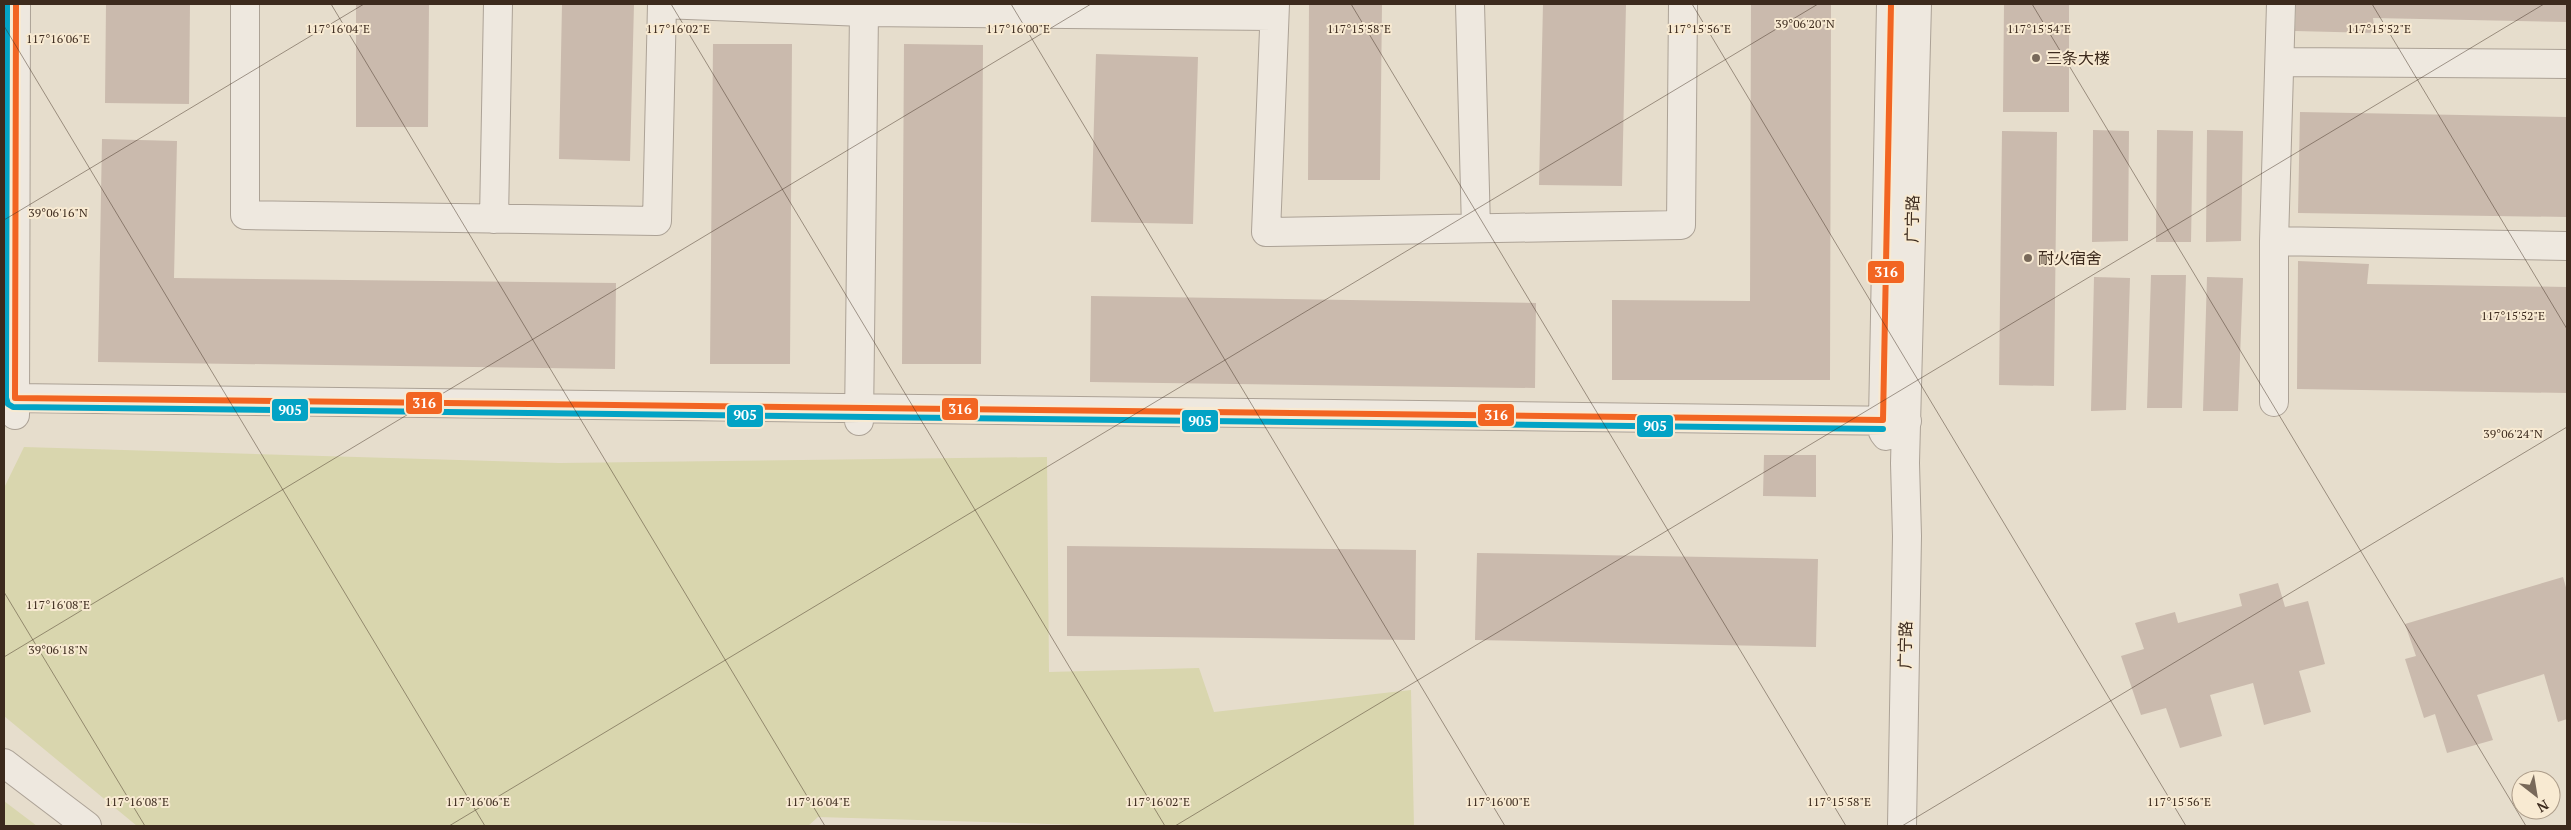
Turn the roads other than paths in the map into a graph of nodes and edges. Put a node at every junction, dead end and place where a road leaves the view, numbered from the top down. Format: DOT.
graph roads {
  1 [pos="16,4"];
  2 [pos="244,4"];
  3 [pos="498,4"];
  4 [pos="662,4"];
  5 [pos="1470,4"];
  6 [pos="1683,4"];
  7 [pos="1891,4"];
  8 [pos="1917,4"];
  9 [pos="2281,4"];
  10 [pos="1275,10"];
  11 [pos="864,12"];
  12 [pos="2280,62"];
  13 [pos="2567,64"];
  14 [pos="494,219"];
  15 [pos="1476,228"];
  16 [pos="2274,241"];
  17 [pos="2567,246"];
  18 [pos="2274,402"];
  19 [pos="10,408"];
  20 [pos="859,414"];
  21 [pos="1895,427"];
  22 [pos="4,763"];
  23 [pos="4,779"];
  24 [pos="62,826"];
  25 [pos="87,826"];
  26 [pos="1902,826"];
  1 -- 19 [label="street"];
  2 -- 14 [label="street"];
  3 -- 14 [label="street"];
  4 -- 11 [label="street"];
  4 -- 14 [label="street"];
  5 -- 15 [label="street"];
  6 -- 15 [label="street"];
  7 -- 21 [label="street, 广宁路"];
  8 -- 21 [label="street, 广宁路"];
  9 -- 12 [label="street"];
  10 -- 11 [label="street"];
  10 -- 15 [label="street"];
  11 -- 20 [label="street"];
  12 -- 13 [label="street"];
  12 -- 16 [label="street"];
  16 -- 17 [label="street"];
  16 -- 18 [label="street"];
  19 -- 20 [label="street"];
  20 -- 21 [label="street"];
  21 -- 26 [label="street, 广宁路"];
  22 -- 25 [label="street"];
  23 -- 24 [label="street"];
}
